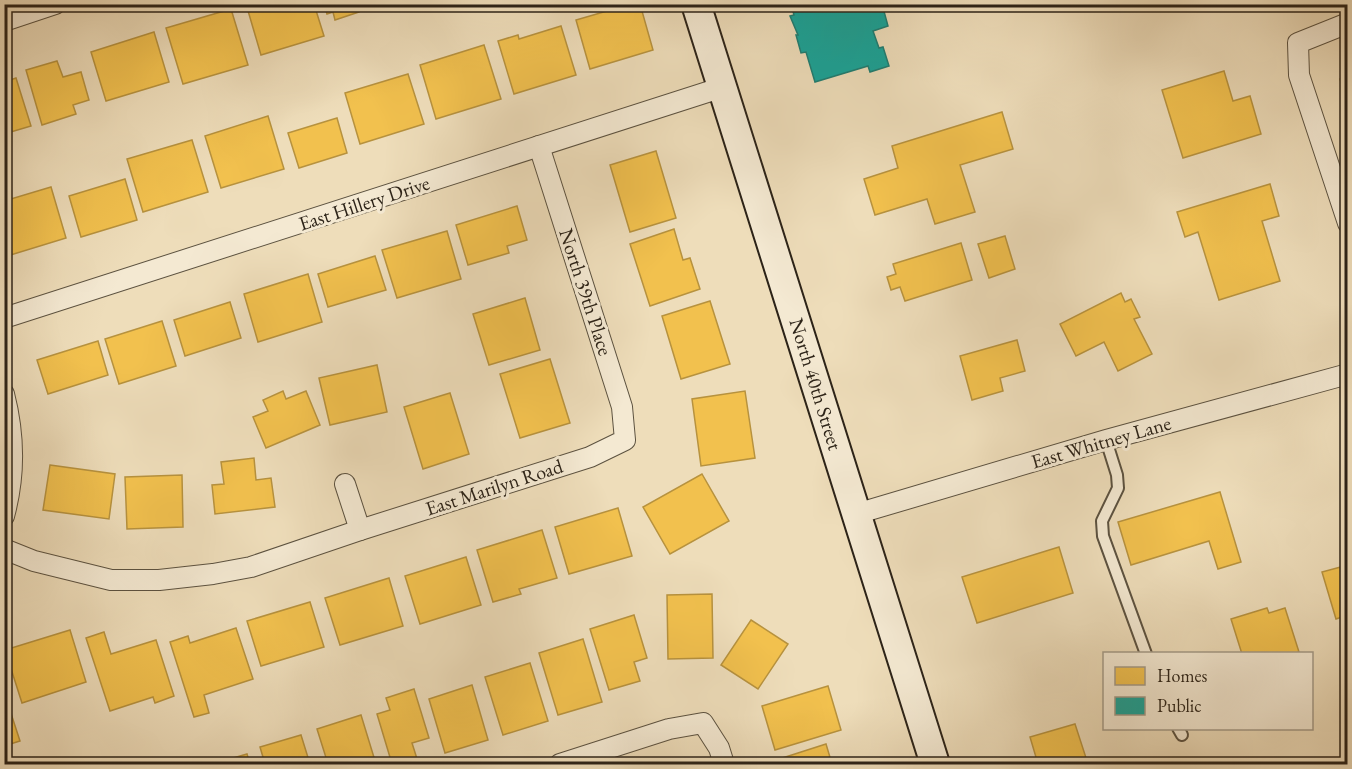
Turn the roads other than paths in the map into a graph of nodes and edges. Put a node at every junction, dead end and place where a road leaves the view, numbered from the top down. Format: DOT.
graph roads {
  1 [pos="55,4"];
  2 [pos="696,4"];
  3 [pos="4,21"];
  4 [pos="1347,23"];
  5 [pos="723,87"];
  6 [pos="539,146"];
  7 [pos="1347,223"];
  8 [pos="4,318"];
  9 [pos="1347,374"];
  10 [pos="4,394"];
  11 [pos="625,440"];
  12 [pos="1106,440"];
  13 [pos="345,484"];
  14 [pos="856,514"];
  15 [pos="4,516"];
  16 [pos="360,530"];
  17 [pos="4,549"];
  18 [pos="1145,652"];
  19 [pos="560,765"];
  20 [pos="724,765"];
  21 [pos="935,765"];
  1 -- 3 [label="street"];
  2 -- 5 [label="main road, North 40th Street"];
  4 -- 7 [label="street"];
  5 -- 6 [label="street, East Hillery Drive"];
  5 -- 14 [label="main road, North 40th Street"];
  6 -- 8 [label="street, East Hillery Drive"];
  6 -- 11 [label="street, North 39th Place"];
  9 -- 12 [label="street, East Whitney Lane"];
  10 -- 15 [label="street"];
  11 -- 16 [label="street, East Marilyn Road"];
  12 -- 14 [label="street, East Whitney Lane"];
  12 -- 18 [label="lane"];
  13 -- 16 [label="street"];
  14 -- 21 [label="main road, North 40th Street"];
  16 -- 17 [label="street, East Marilyn Road"];
  19 -- 20 [label="street"];
}
